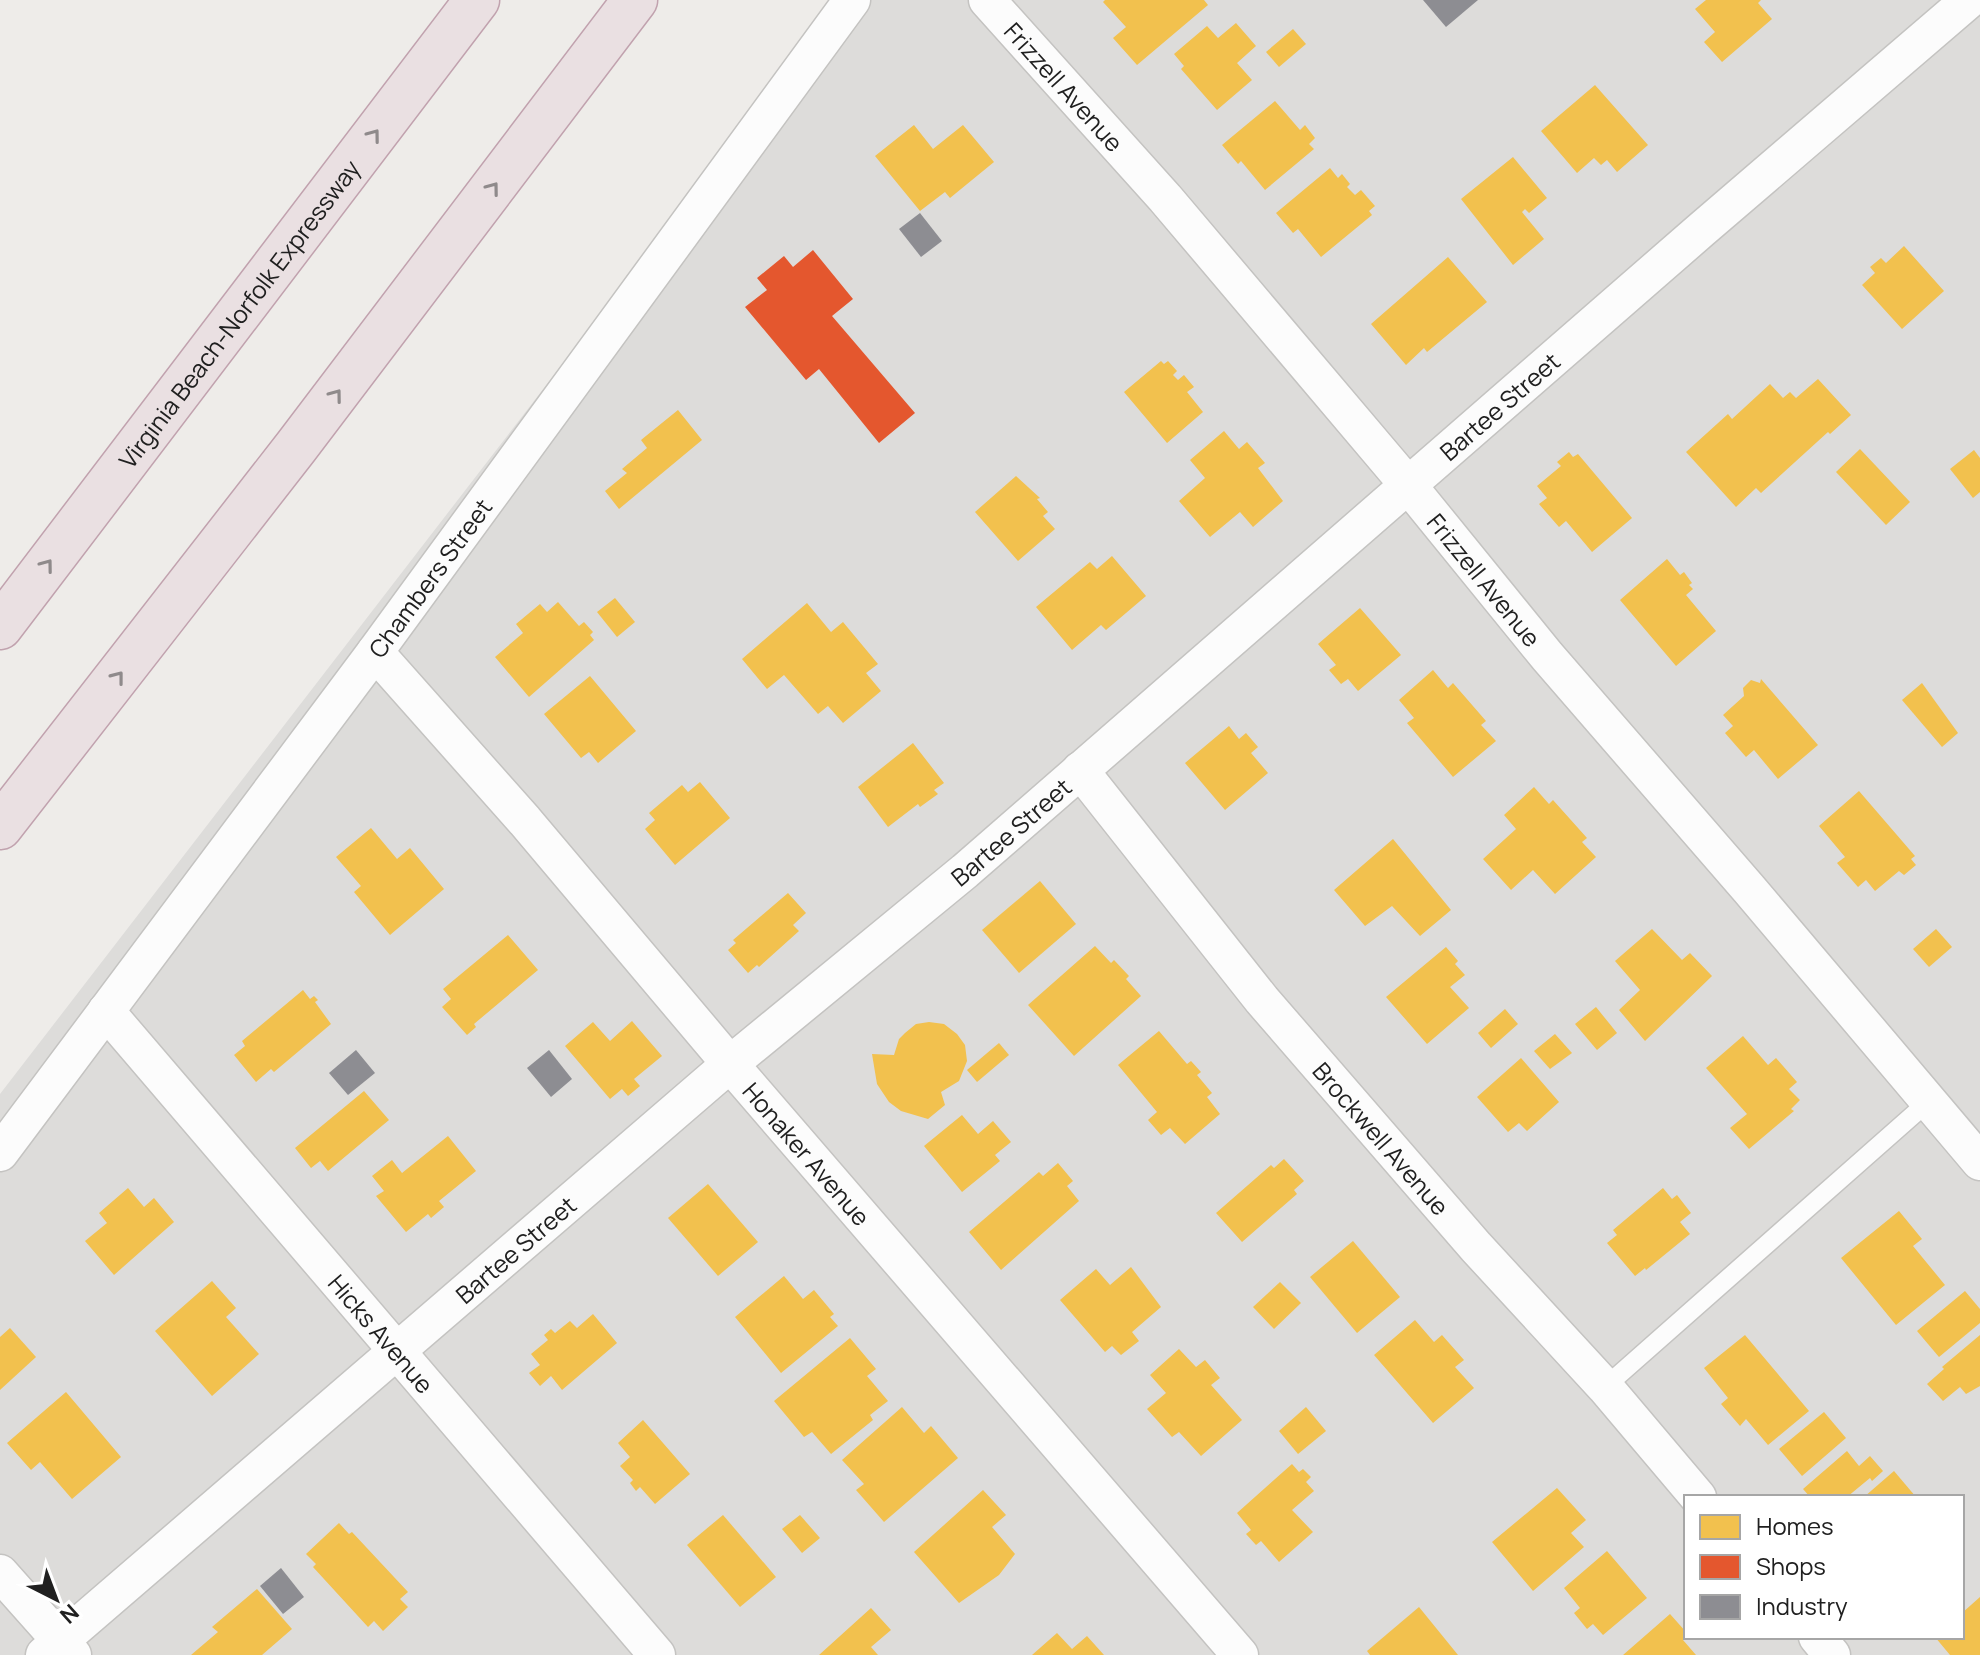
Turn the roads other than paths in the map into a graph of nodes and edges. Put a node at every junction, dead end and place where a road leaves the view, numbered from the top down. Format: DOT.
graph roads {
  1 [pos="477,0"];
  2 [pos="635,0"];
  3 [pos="852,0"];
  4 [pos="987,0"];
  5 [pos="1969,0"];
  6 [pos="1408,485"];
  7 [pos="0,627"];
  8 [pos="375,652"];
  9 [pos="70,738"];
  10 [pos="1080,770"];
  11 [pos="0,827"];
  12 [pos="0,852"];
  13 [pos="106,1011"];
  14 [pos="730,1064"];
  15 [pos="1929,1101"];
  16 [pos="0,1153"];
  17 [pos="1980,1162"];
  18 [pos="398,1351"];
  19 [pos="1605,1387"];
  20 [pos="1696,1495"];
  21 [pos="0,1573"];
  22 [pos="1819,1639"];
  23 [pos="59,1650"];
  24 [pos="657,1655"];
  25 [pos="1240,1655"];
  26 [pos="1832,1655"];
  7 -- 1 [label="highway, Virginia Beach-Norfolk Expressway, one-way"];
  9 -- 2 [label="highway, one-way"];
  3 -- 8 [label="street, Chambers Street"];
  4 -- 6 [label="street, Frizzell Avenue"];
  5 -- 6 [label="street, Bartee Street"];
  6 -- 10 [label="street, Bartee Street"];
  6 -- 15 [label="street, Frizzell Avenue"];
  8 -- 13 [label="street, Chambers Street"];
  8 -- 14 [label="street, Honaker Avenue"];
  9 -- 11 [label="highway"];
  9 -- 12 [label="highway"];
  10 -- 14 [label="street, Bartee Street"];
  10 -- 19 [label="street, Brockwell Avenue"];
  13 -- 16 [label="street, Chambers Street"];
  13 -- 18 [label="street, Hicks Avenue"];
  14 -- 18 [label="street, Bartee Street"];
  14 -- 25 [label="street, Honaker Avenue"];
  15 -- 17 [label="street, Frizzell Avenue"];
  15 -- 19 [label="lane"];
  18 -- 23 [label="street, Bartee Street"];
  18 -- 24 [label="street, Hicks Avenue"];
  19 -- 20 [label="street, Brockwell Avenue"];
  21 -- 23 [label="street"];
  22 -- 26 [label="street"];
}
